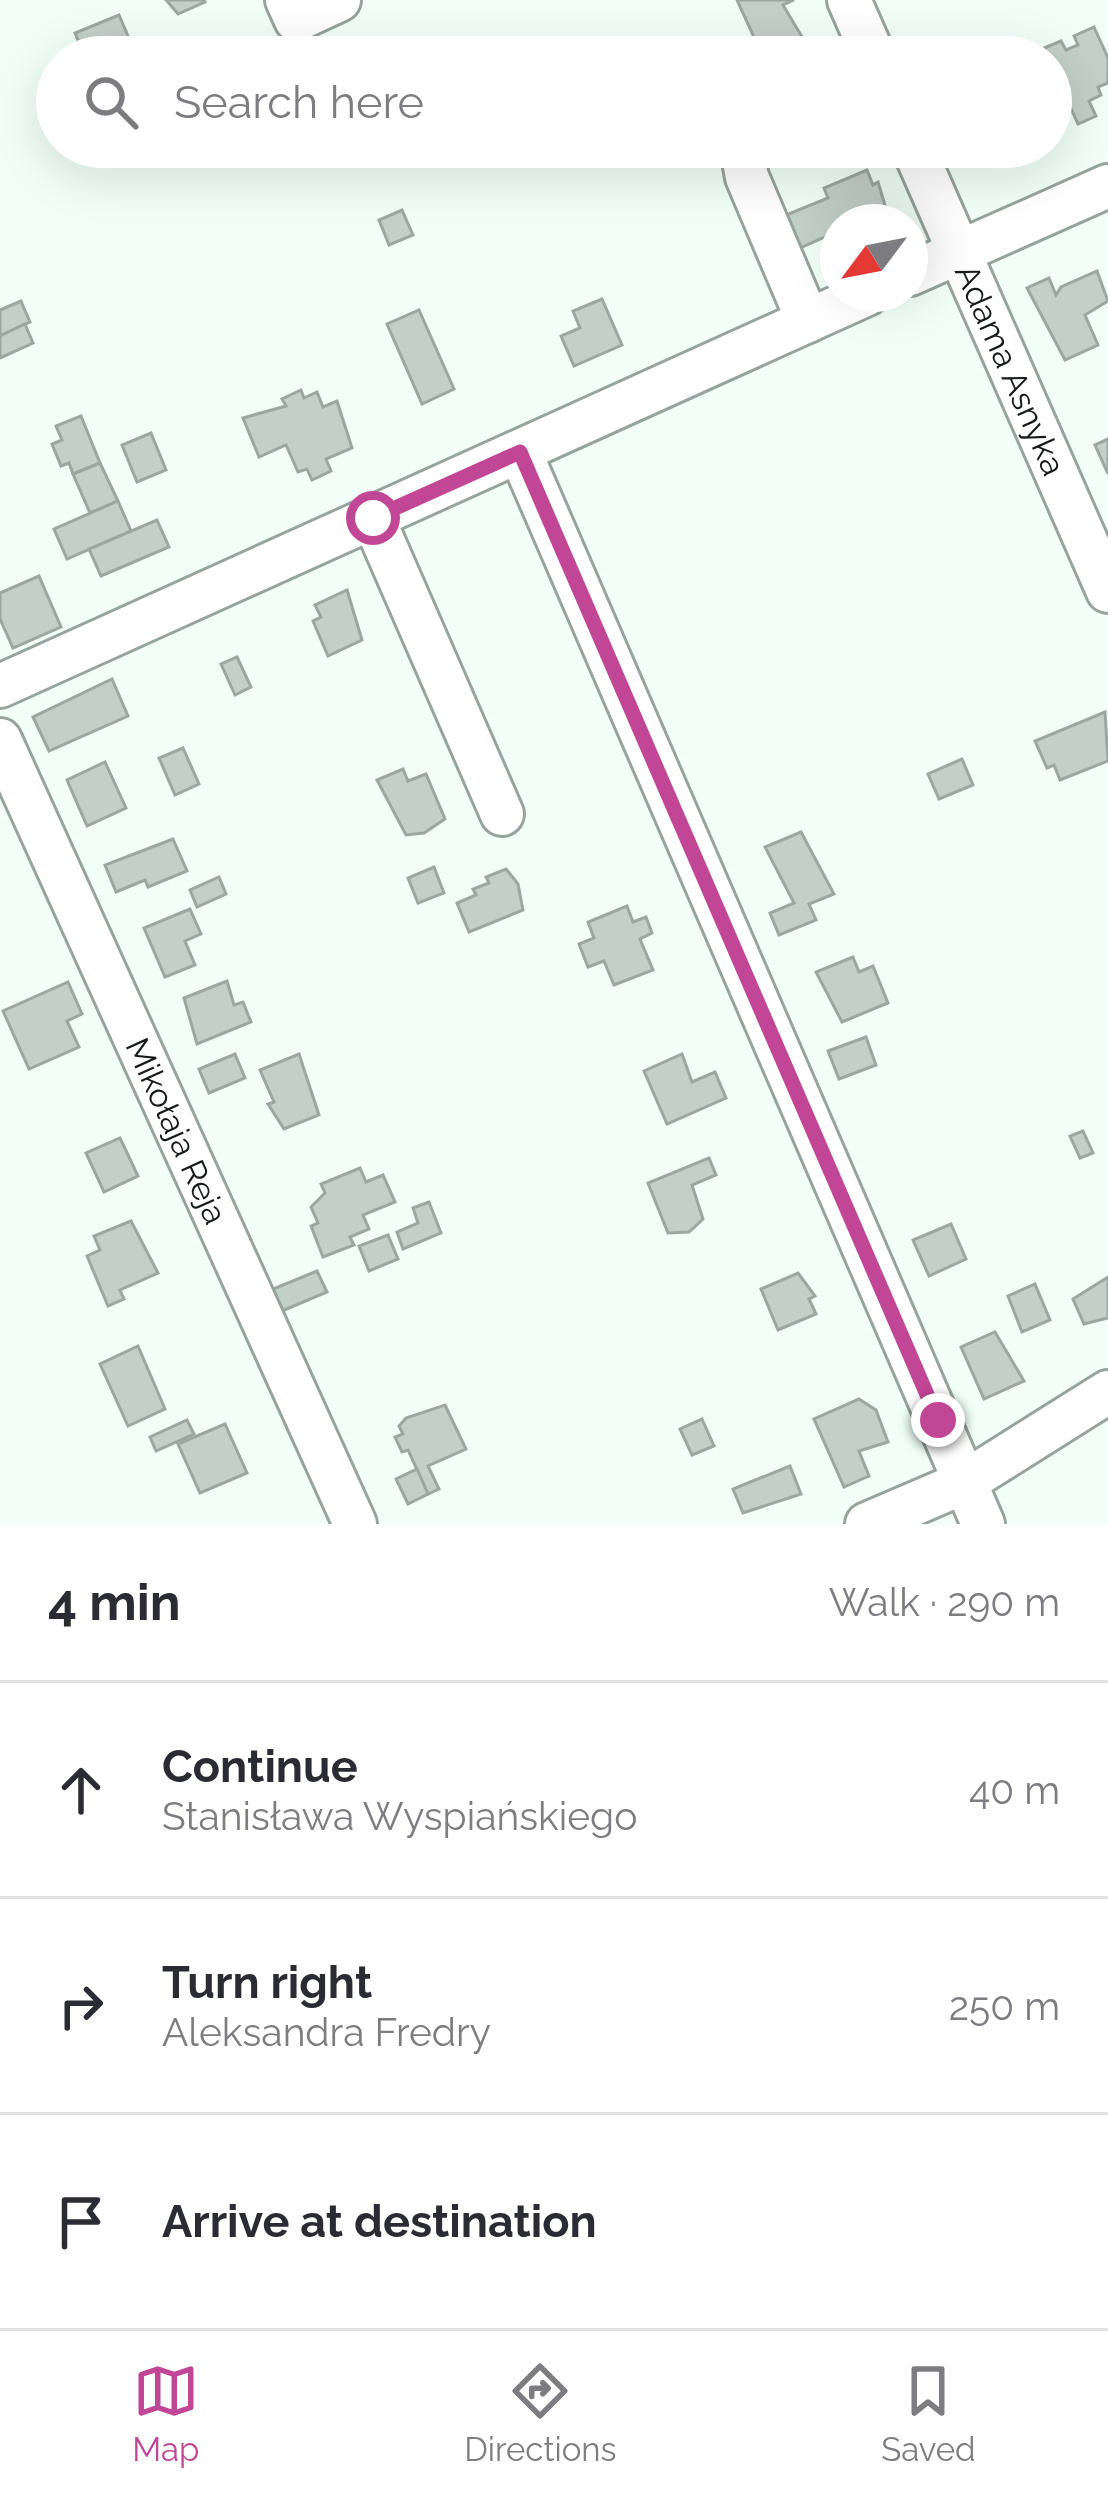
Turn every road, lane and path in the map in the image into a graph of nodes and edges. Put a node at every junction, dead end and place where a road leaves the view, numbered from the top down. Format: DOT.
graph roads {
  1 [pos="339,0"];
  2 [pos="849,0"];
  3 [pos="292,10"];
  4 [pos="865,36"];
  5 [pos="745,168"];
  6 [pos="922,168"];
  7 [pos="1108,186"];
  8 [pos="958,253"];
  9 [pos="928,266"];
  10 [pos="828,312"];
  11 [pos="808,321"];
  12 [pos="520,452"];
  13 [pos="373,518"];
  14 [pos="1108,591"];
  15 [pos="0,686"];
  16 [pos="0,740"];
  17 [pos="502,814"];
  18 [pos="1108,1392"];
  19 [pos="965,1482"];
  20 [pos="355,1524"];
  21 [pos="867,1524"];
  22 [pos="983,1524"];
  1 -- 3 [label="street"];
  2 -- 4 [label="street"];
  5 -- 11 [label="street"];
  6 -- 8 [label="street, Adama Asnyka"];
  7 -- 8 [label="street"];
  8 -- 9 [label="street"];
  8 -- 14 [label="street, Adama Asnyka"];
  10 -- 11 [label="street"];
  11 -- 12 [label="street"];
  12 -- 13 [label="street"];
  12 -- 19 [label="street"];
  13 -- 15 [label="street"];
  13 -- 17 [label="street"];
  16 -- 20 [label="street, Mikołaja Reja"];
  18 -- 19 [label="street"];
  19 -- 21 [label="street"];
  19 -- 22 [label="street"];
}
